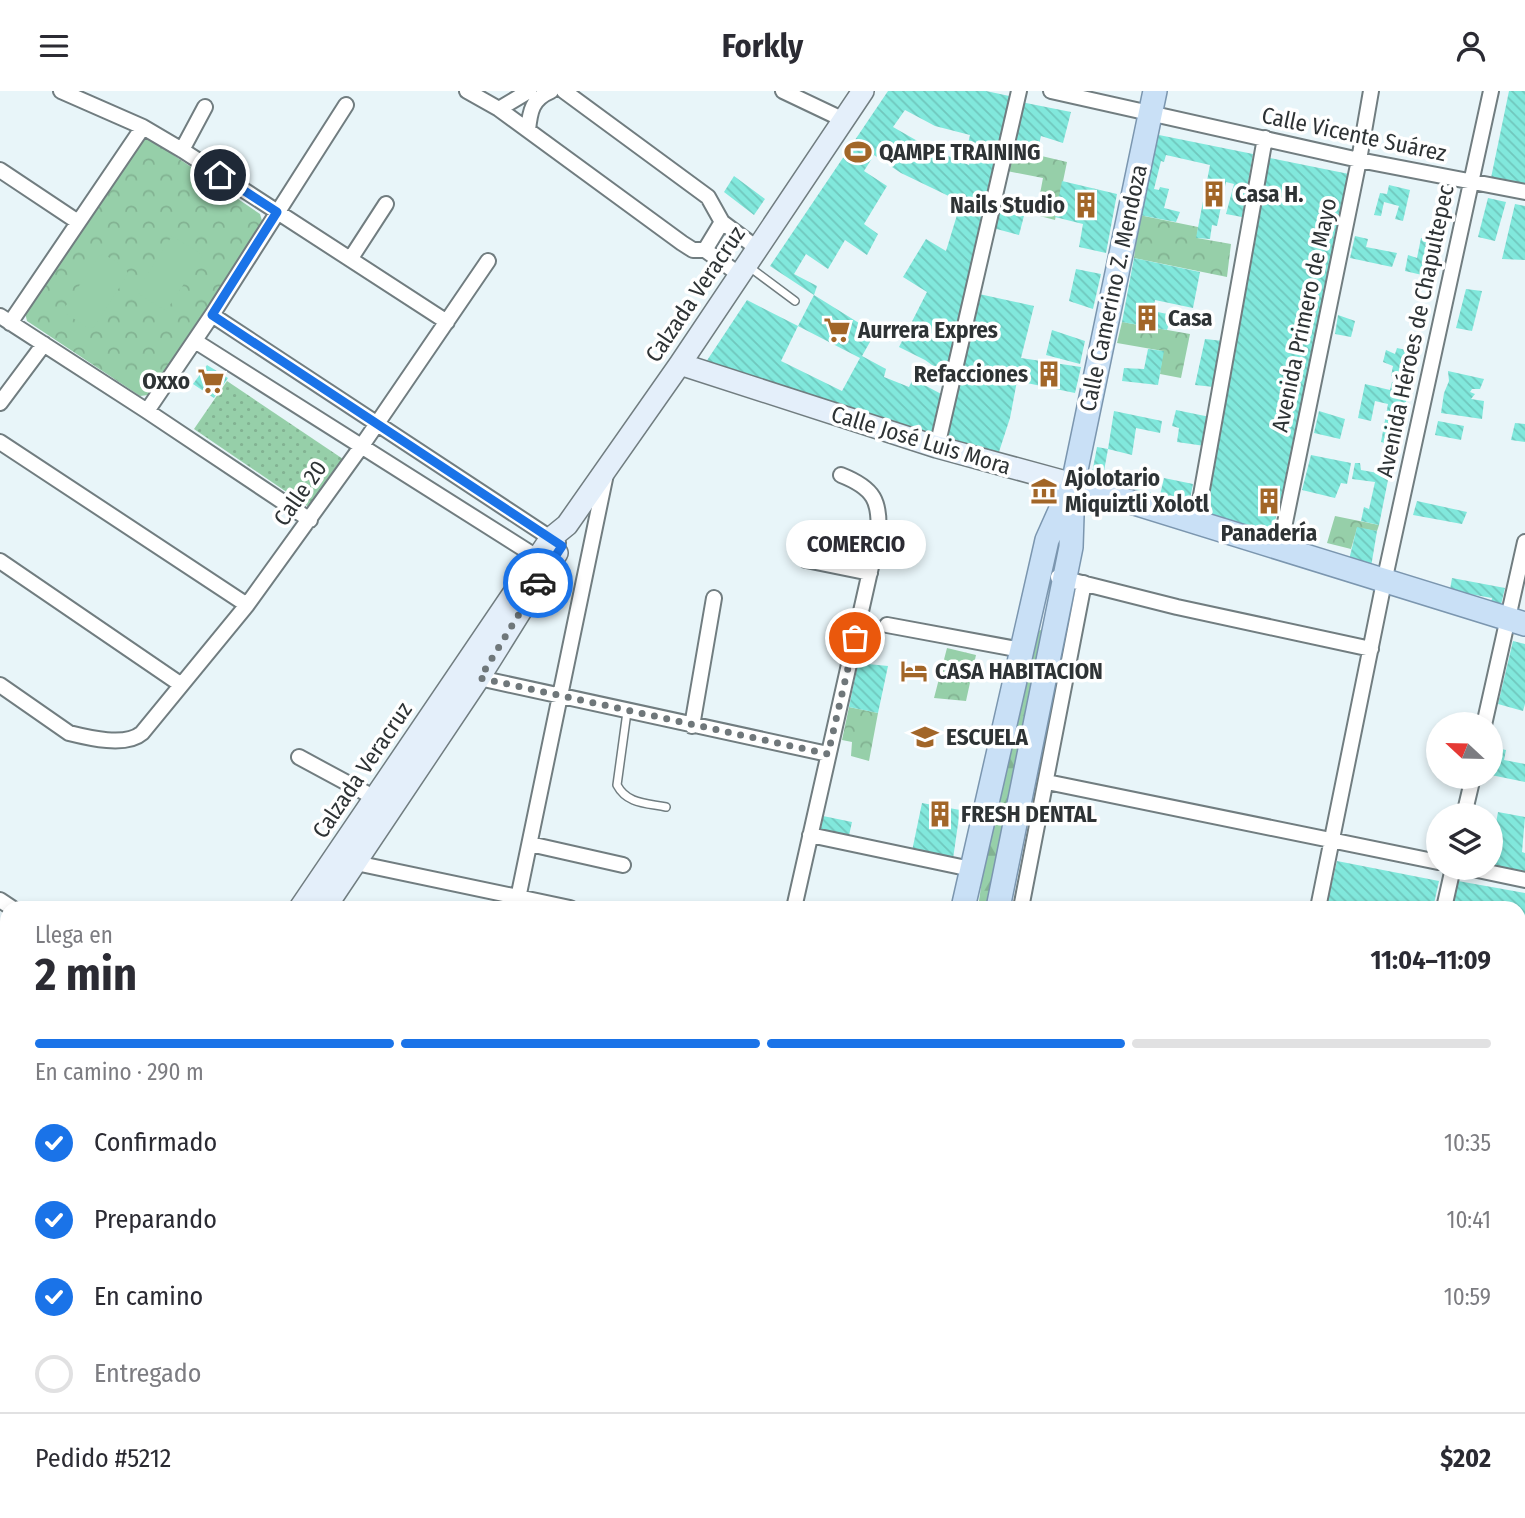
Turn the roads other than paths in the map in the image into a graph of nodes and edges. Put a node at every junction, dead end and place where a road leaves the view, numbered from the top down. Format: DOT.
graph roads {
  1 [pos="61,91"];
  2 [pos="467,91"];
  3 [pos="529,91"];
  4 [pos="551,91"];
  5 [pos="564,91"];
  6 [pos="783,91"];
  7 [pos="863,91"];
  8 [pos="1019,91"];
  9 [pos="1051,91"];
  10 [pos="1371,91"];
  11 [pos="1491,91"];
  12 [pos="1152,102"];
  13 [pos="346,105"];
  14 [pos="205,107"];
  15 [pos="499,109"];
  16 [pos="844,120"];
  17 [pos="143,127"];
  18 [pos="528,130"];
  19 [pos="1265,138"];
  20 [pos="181,150"];
  21 [pos="1359,160"];
  22 [pos="0,170"];
  23 [pos="1471,181"];
  24 [pos="1525,191"];
  25 [pos="386,204"];
  26 [pos="277,212"];
  27 [pos="78,222"];
  28 [pos="722,222"];
  29 [pos="705,250"];
  30 [pos="351,258"];
  31 [pos="488,261"];
  32 [pos="748,263"];
  33 [pos="795,301"];
  34 [pos="212,315"];
  35 [pos="5,319"];
  36 [pos="447,322"];
  37 [pos="195,341"];
  38 [pos="44,344"];
  39 [pos="680,364"];
  40 [pos="0,403"];
  41 [pos="148,411"];
  42 [pos="377,423"];
  43 [pos="0,442"];
  44 [pos="360,447"];
  45 [pos="937,447"];
  46 [pos="607,467"];
  47 [pos="841,475"];
  48 [pos="1073,484"];
  49 [pos="310,520"];
  50 [pos="1196,523"];
  51 [pos="560,536"];
  52 [pos="1525,543"];
  53 [pos="1280,547"];
  54 [pos="806,560"];
  55 [pos="0,561"];
  56 [pos="543,561"];
  57 [pos="870,573"];
  58 [pos="1040,574"];
  59 [pos="1074,581"];
  60 [pos="1384,582"];
  61 [pos="714,598"];
  62 [pos="247,605"];
  63 [pos="1516,622"];
  64 [pos="887,625"];
  65 [pos="1371,649"];
  66 [pos="1022,650"];
  67 [pos="480,678"];
  68 [pos="180,684"];
  69 [pos="0,685"];
  70 [pos="561,697"];
  71 [pos="627,712"];
  72 [pos="1488,712"];
  73 [pos="692,726"];
  74 [pos="828,754"];
  75 [pos="299,757"];
  76 [pos="1046,782"];
  77 [pos="375,798"];
  78 [pos="666,807"];
  79 [pos="810,835"];
  80 [pos="1331,842"];
  81 [pos="530,844"];
  82 [pos="338,852"];
  83 [pos="1426,860"];
  84 [pos="356,863"];
  85 [pos="623,865"];
  86 [pos="971,869"];
  87 [pos="1503,875"];
  88 [pos="1450,880"];
  89 [pos="1525,880"];
  90 [pos="305,901"];
  91 [pos="330,901"];
  92 [pos="509,901"];
  93 [pos="517,901"];
  94 [pos="796,901"];
  95 [pos="965,901"];
  96 [pos="1001,901"];
  97 [pos="1022,901"];
  98 [pos="1319,901"];
  99 [pos="1446,901"];
  1 -- 17 [label="street"];
  2 -- 15 [label="street"];
  3 -- 15 [label="street"];
  4 -- 18 [label="street"];
  5 -- 28 [label="street"];
  6 -- 16 [label="street"];
  7 -- 16 [label="street, Calzada Veracruz"];
  8 -- 45 [label="street"];
  9 -- 12 [label="street, Calle Vicente Suárez"];
  10 -- 21 [label="street, Avenida Primero de Mayo"];
  11 -- 23 [label="street, Avenida Héroes de Chapultepec"];
  12 -- 19 [label="street, Calle Vicente Suárez"];
  12 -- 48 [label="main road, Calle Camerino Z. Mendoza"];
  13 -- 26 [label="street"];
  14 -- 20 [label="street"];
  15 -- 18 [label="street"];
  16 -- 32 [label="street, Calzada Veracruz"];
  17 -- 20 [label="street"];
  17 -- 27 [label="street"];
  18 -- 29 [label="street"];
  19 -- 21 [label="street, Calle Vicente Suárez"];
  19 -- 50 [label="street"];
  20 -- 26 [label="street"];
  21 -- 23 [label="street, Calle Vicente Suárez"];
  21 -- 53 [label="street, Avenida Primero de Mayo"];
  22 -- 27 [label="street"];
  23 -- 24 [label="street, Calle Vicente Suárez"];
  23 -- 60 [label="street, Avenida Héroes de Chapultepec"];
  25 -- 30 [label="street"];
  26 -- 30 [label="street"];
  26 -- 34 [label="street"];
  27 -- 35 [label="street"];
  28 -- 29 [label="street"];
  28 -- 32 [label="street"];
  29 -- 32 [label="street"];
  30 -- 36 [label="street"];
  31 -- 36 [label="street, Calle 20"];
  32 -- 33 [label="lane"];
  32 -- 39 [label="street, Calzada Veracruz"];
  34 -- 37 [label="street"];
  34 -- 42 [label="street"];
  35 -- 38 [label="street"];
  36 -- 42 [label="street, Calle 20"];
  37 -- 41 [label="street"];
  37 -- 44 [label="street"];
  38 -- 40 [label="street"];
  38 -- 41 [label="street"];
  39 -- 45 [label="street, Calle José Luis Mora"];
  39 -- 46 [label="street, Calzada Veracruz"];
  41 -- 49 [label="street"];
  42 -- 44 [label="street, Calle 20"];
  42 -- 51 [label="street"];
  43 -- 62 [label="street"];
  44 -- 49 [label="street, Calle 20"];
  44 -- 56 [label="street"];
  45 -- 48 [label="street, Calle José Luis Mora"];
  46 -- 51 [label="street, Calzada Veracruz"];
  46 -- 70 [label="street"];
  47 -- 57 [label="street"];
  48 -- 50 [label="main road, Calle José Luis Mora"];
  48 -- 58 [label="main road"];
  48 -- 59 [label="main road"];
  49 -- 62 [label="street, Calle 20"];
  50 -- 53 [label="main road, Calle José Luis Mora"];
  51 -- 56 [label="street, Calzada Veracruz"];
  52 -- 63 [label="street"];
  53 -- 60 [label="main road, Calle José Luis Mora"];
  54 -- 57 [label="street"];
  55 -- 68 [label="street"];
  56 -- 67 [label="street, Calzada Veracruz"];
  56 -- 77 [label="street, Calzada Veracruz"];
  57 -- 74 [label="street"];
  58 -- 59 [label="street"];
  58 -- 66 [label="main road"];
  59 -- 65 [label="street"];
  59 -- 76 [label="street"];
  59 -- 96 [label="main road"];
  60 -- 63 [label="main road, Calle José Luis Mora"];
  60 -- 65 [label="street, Avenida Héroes de Chapultepec"];
  61 -- 73 [label="street"];
  62 -- 68 [label="street, Calle 20"];
  63 -- 72 [label="street"];
  64 -- 66 [label="street"];
  65 -- 80 [label="street, Avenida Héroes de Chapultepec"];
  66 -- 86 [label="main road"];
  67 -- 70 [label="street"];
  67 -- 84 [label="street, Calzada Veracruz"];
  68 -- 69 [label="street, Calle 20"];
  70 -- 71 [label="street"];
  70 -- 81 [label="street"];
  71 -- 73 [label="street"];
  71 -- 78 [label="lane"];
  73 -- 74 [label="street"];
  74 -- 79 [label="street"];
  75 -- 77 [label="street"];
  76 -- 80 [label="street"];
  76 -- 97 [label="street"];
  77 -- 82 [label="street, Calzada Veracruz"];
  79 -- 86 [label="street"];
  79 -- 94 [label="street"];
  80 -- 83 [label="street"];
  80 -- 98 [label="street, Avenida Héroes de Chapultepec"];
  81 -- 85 [label="street"];
  81 -- 93 [label="street"];
  82 -- 84 [label="street"];
  82 -- 90 [label="street, Calzada Veracruz"];
  84 -- 91 [label="street, Calzada Veracruz"];
  84 -- 92 [label="street"];
  86 -- 95 [label="main road"];
  87 -- 89 [label="street"];
  88 -- 99 [label="street"];
}
